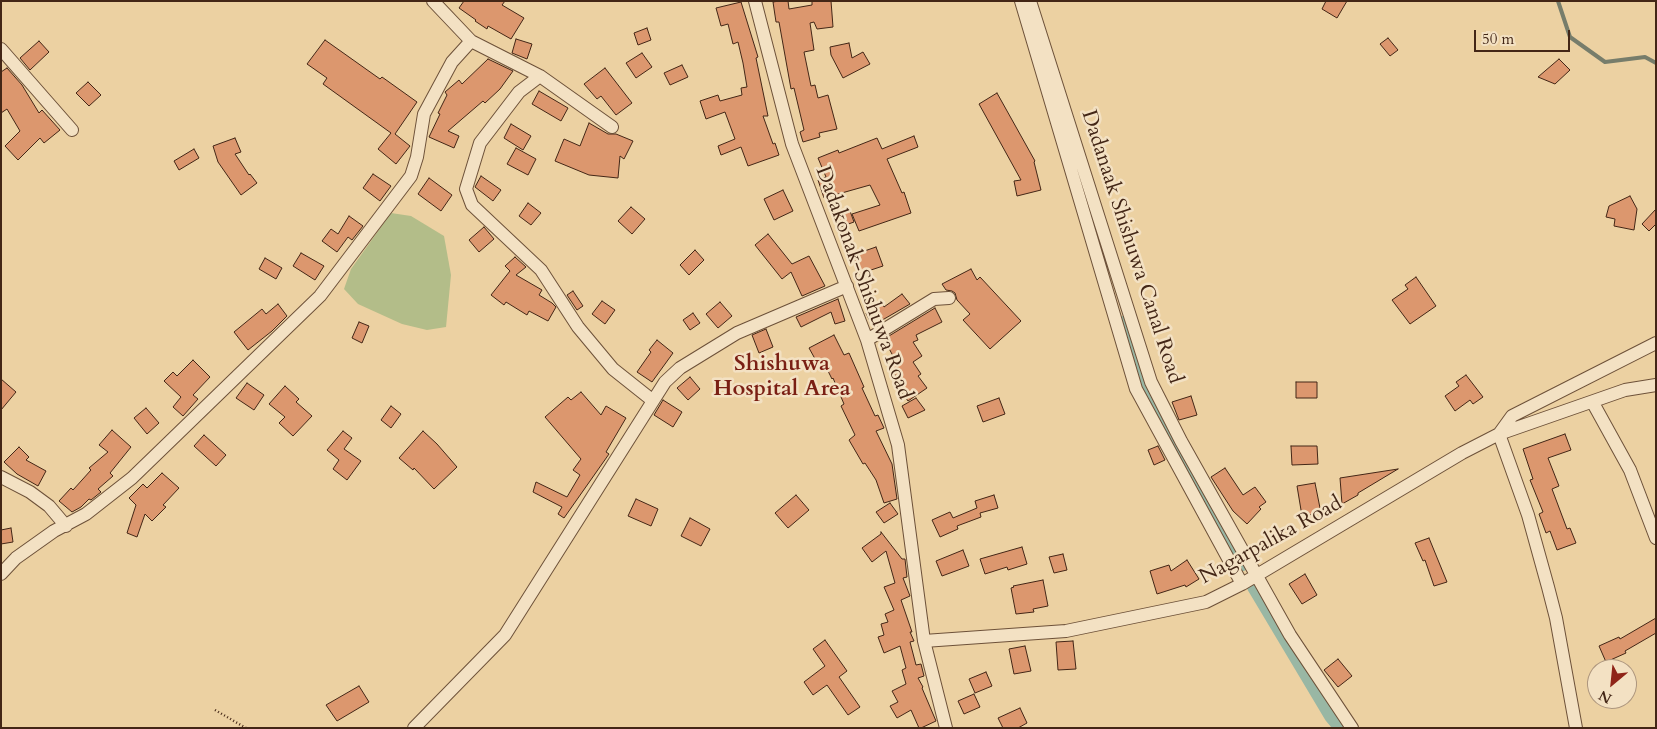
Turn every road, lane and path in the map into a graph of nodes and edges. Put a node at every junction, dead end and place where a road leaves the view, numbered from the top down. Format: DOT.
graph roads {
  1 [pos="433,1"];
  2 [pos="755,1"];
  3 [pos="1021,1"];
  4 [pos="1030,1"];
  5 [pos="470,41"];
  6 [pos="1,49"];
  7 [pos="540,76"];
  8 [pos="612,126"];
  9 [pos="72,130"];
  10 [pos="847,286"];
  11 [pos="949,298"];
  12 [pos="867,340"];
  13 [pos="1656,343"];
  14 [pos="1656,385"];
  15 [pos="652,400"];
  16 [pos="1592,402"];
  17 [pos="1498,434"];
  18 [pos="1,476"];
  19 [pos="66,526"];
  20 [pos="1656,538"];
  21 [pos="1,574"];
  22 [pos="1257,575"];
  23 [pos="1242,584"];
  24 [pos="924,642"];
  25 [pos="215,710"];
  26 [pos="246,728"];
  27 [pos="414,728"];
  28 [pos="946,728"];
  29 [pos="1352,728"];
  30 [pos="1576,728"];
  1 -- 5 [label="street"];
  2 -- 10 [label="street, Dadakonak-Shishuwa Road"];
  3 -- 23 [label="street, Dadanaak Shishuwa Canal Road"];
  4 -- 22 [label="street, Dadanaak Shishuwa Canal Road"];
  5 -- 7 [label="street"];
  5 -- 19 [label="street"];
  6 -- 9 [label="street"];
  7 -- 8 [label="street"];
  7 -- 15 [label="street"];
  10 -- 12 [label="street, Dadakonak-Shishuwa Road"];
  10 -- 15 [label="street"];
  11 -- 12 [label="street"];
  12 -- 24 [label="street, Dadakonak-Shishuwa Road"];
  13 -- 17 [label="street, Nagarpalika Road"];
  14 -- 16 [label="street, Nagarpalika Road"];
  15 -- 27 [label="street"];
  16 -- 17 [label="street, Nagarpalika Road"];
  16 -- 20 [label="street"];
  17 -- 22 [label="street, Nagarpalika Road"];
  17 -- 30 [label="street"];
  18 -- 19 [label="street"];
  19 -- 21 [label="street"];
  22 -- 23 [label="street, Nagarpalika Road"];
  22 -- 29 [label="street, Dadanaak Shishuwa Canal Road"];
  23 -- 24 [label="street, Nagarpalika Road"];
  24 -- 28 [label="street, Dadakonak-Shishuwa Road"];
  25 -- 26 [label="path"];
}
